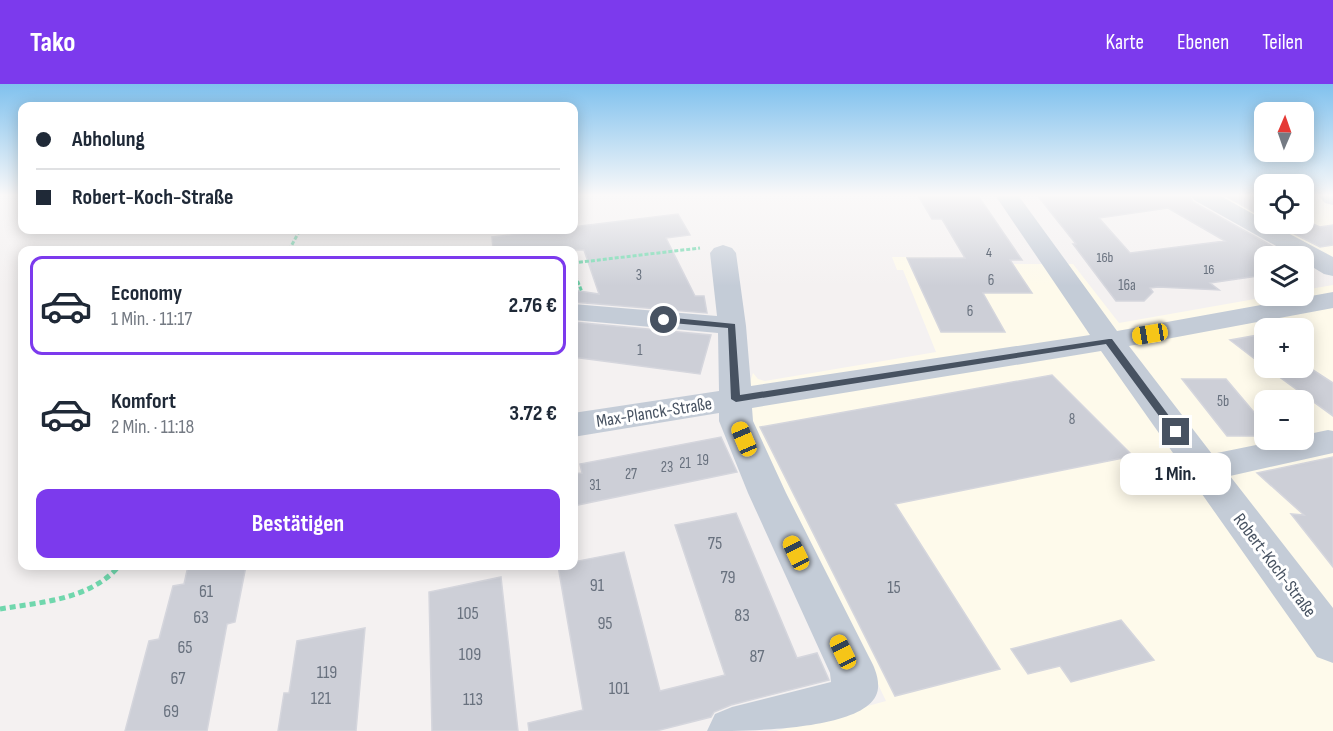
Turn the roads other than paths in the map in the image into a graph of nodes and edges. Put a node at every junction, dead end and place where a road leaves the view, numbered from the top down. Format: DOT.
graph roads {
  1 [pos="1027,225"];
  2 [pos="1256,225"];
  3 [pos="723,253"];
  4 [pos="1333,268"];
  5 [pos="1331,302"];
  6 [pos="578,312"];
  7 [pos="732,326"];
  8 [pos="1109,341"];
  9 [pos="736,399"];
  10 [pos="578,424"];
  11 [pos="1328,442"];
  12 [pos="1203,469"];
  13 [pos="1333,643"];
  14 [pos="732,731"];
  1 -- 8 [label="street, Robert-Koch-Straße"];
  2 -- 4 [label="street"];
  3 -- 7 [label="street"];
  5 -- 8 [label="street, Max-Planck-Straße"];
  6 -- 7 [label="street"];
  7 -- 9 [label="street"];
  8 -- 9 [label="street, Max-Planck-Straße"];
  8 -- 12 [label="street, Robert-Koch-Straße"];
  9 -- 10 [label="street, Max-Planck-Straße"];
  9 -- 14 [label="street, Max-Planck-Straße"];
  11 -- 12 [label="street"];
  12 -- 13 [label="street, Robert-Koch-Straße"];
}
